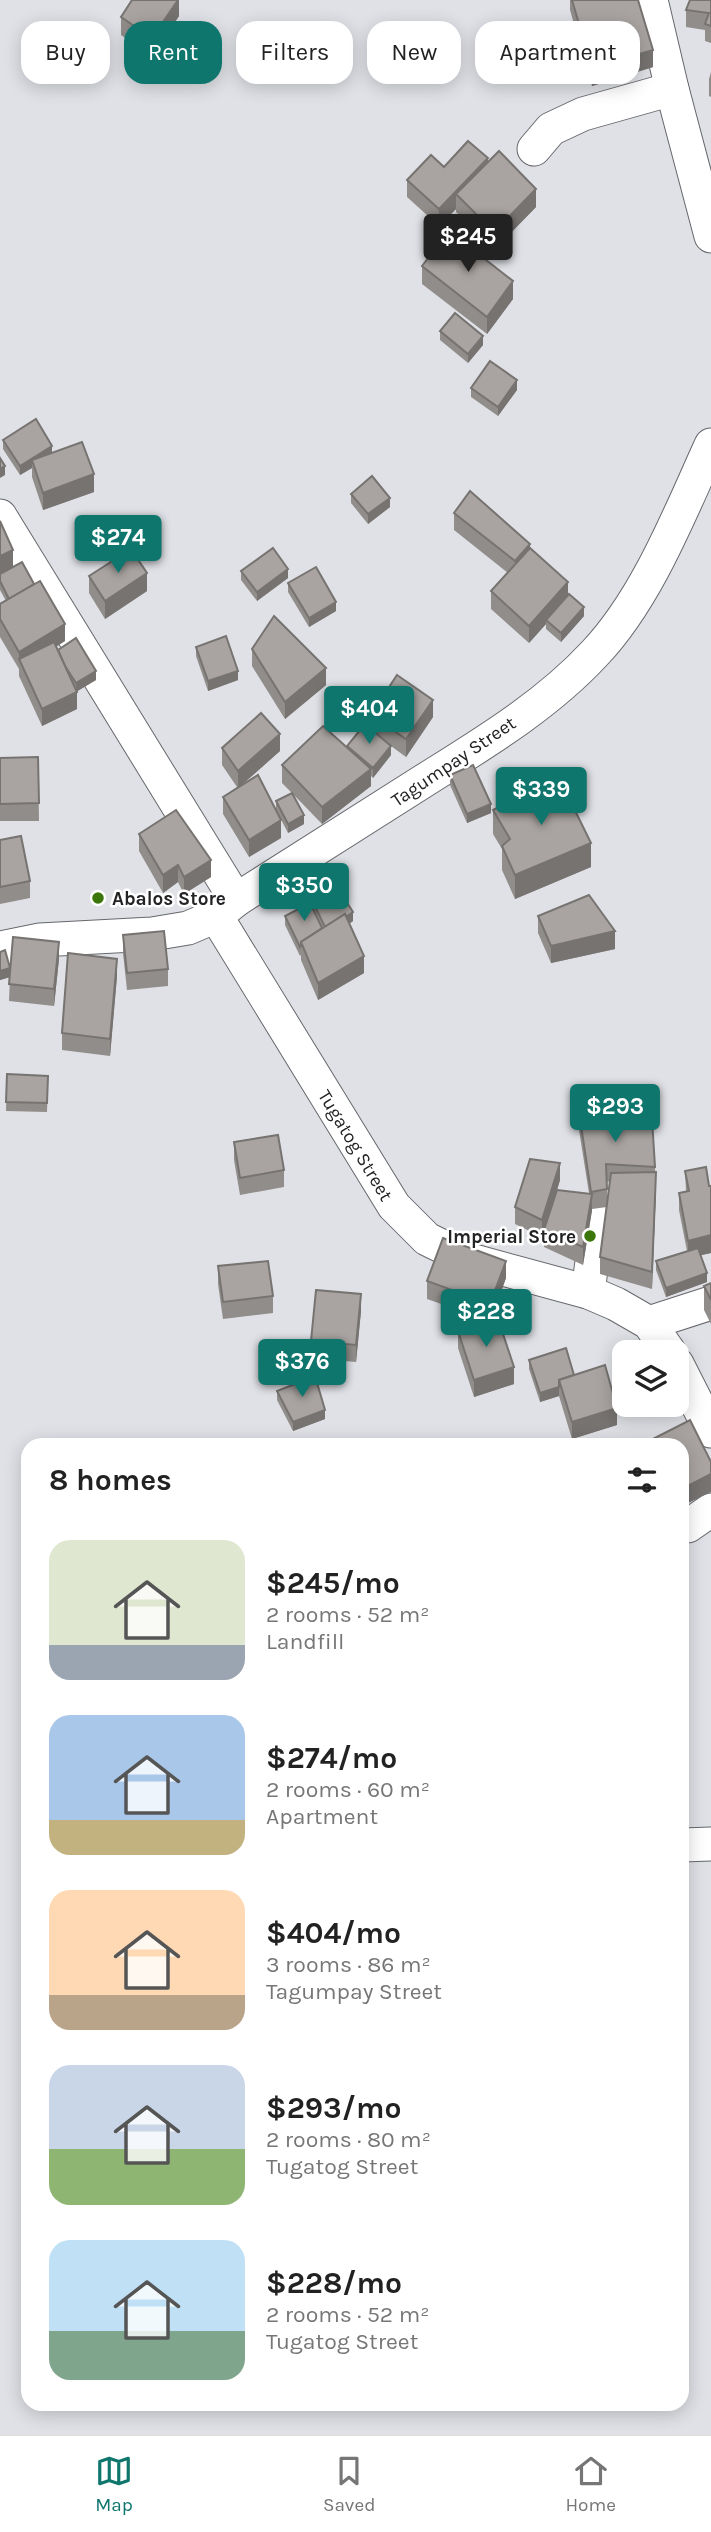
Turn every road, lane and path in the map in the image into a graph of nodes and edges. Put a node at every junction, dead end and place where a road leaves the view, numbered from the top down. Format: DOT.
graph roads {
  1 [pos="651,0"];
  2 [pos="671,89"];
  3 [pos="534,149"];
  4 [pos="711,236"];
  5 [pos="711,445"];
  6 [pos="0,516"];
  7 [pos="226,908"];
  8 [pos="0,948"];
  9 [pos="598,1216"];
  10 [pos="588,1292"];
  11 [pos="711,1303"];
  12 [pos="649,1323"];
  13 [pos="661,1340"];
  14 [pos="689,1388"];
  15 [pos="711,1431"];
  16 [pos="689,1844"];
  17 [pos="711,1844"];
  1 -- 2 [label="street"];
  2 -- 3 [label="street"];
  2 -- 4 [label="street"];
  5 -- 7 [label="street, Tagumpay Street"];
  6 -- 7 [label="street, Tugatog Street"];
  7 -- 8 [label="street, Tagumpay Street"];
  7 -- 10 [label="street, Tugatog Street"];
  9 -- 10 [label="street"];
  10 -- 12 [label="street, Tugatog Street"];
  11 -- 12 [label="street"];
  12 -- 13 [label="street, Tugatog Street"];
  14 -- 15 [label="street"];
  16 -- 17 [label="street"];
}
